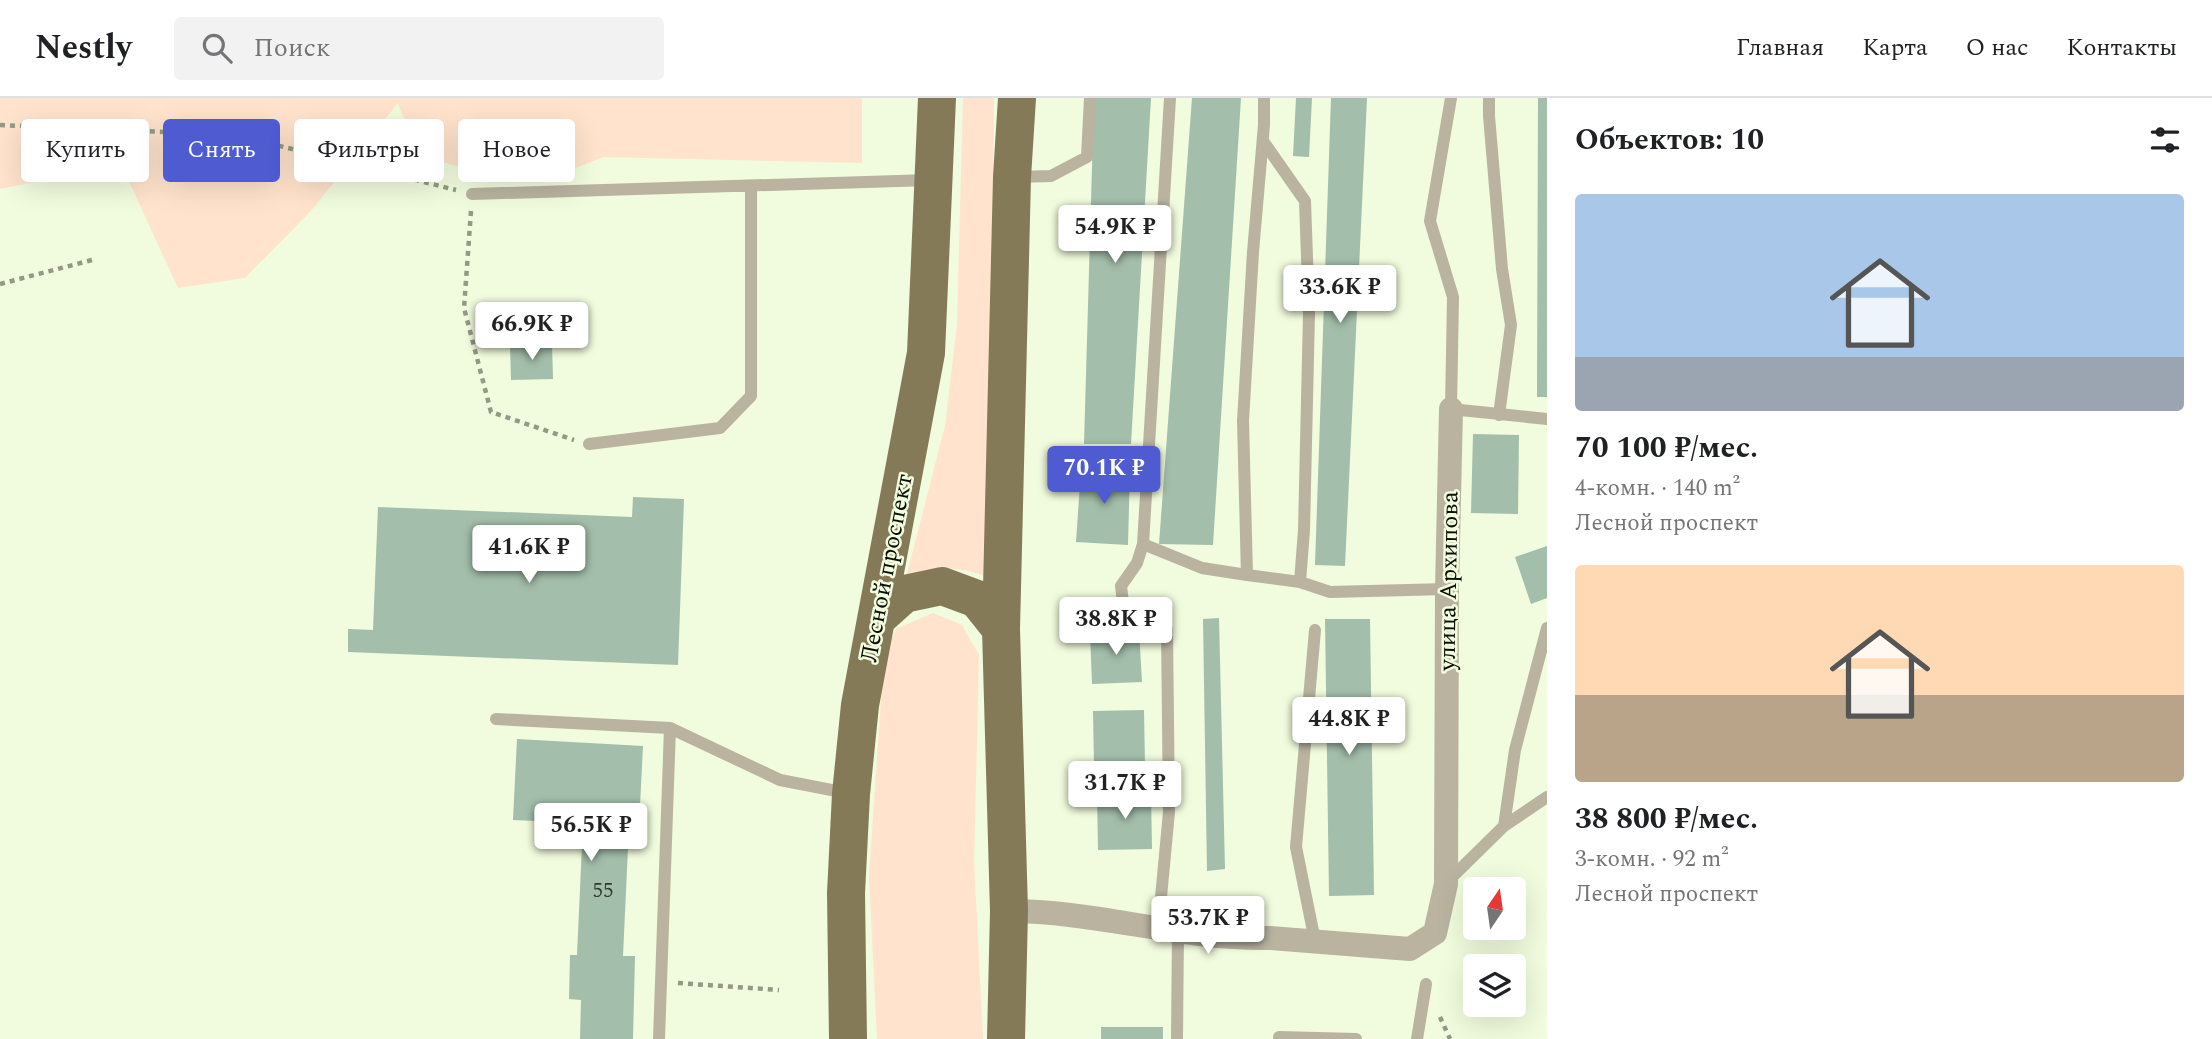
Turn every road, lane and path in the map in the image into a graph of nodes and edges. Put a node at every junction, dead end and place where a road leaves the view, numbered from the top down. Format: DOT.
graph roads {
  1 [pos="937,98"];
  2 [pos="1017,98"];
  3 [pos="1090,98"];
  4 [pos="1170,98"];
  5 [pos="1264,98"];
  6 [pos="1451,98"];
  7 [pos="1489,98"];
  8 [pos="0,125"];
  9 [pos="1263,141"];
  10 [pos="1013,177"];
  11 [pos="934,180"];
  12 [pos="751,187"];
  13 [pos="472,194"];
  14 [pos="92,260"];
  15 [pos="0,284"];
  16 [pos="1451,409"];
  17 [pos="1499,415"];
  18 [pos="1547,419"];
  19 [pos="589,444"];
  20 [pos="1143,544"];
  21 [pos="1247,575"];
  22 [pos="1300,582"];
  23 [pos="1447,589"];
  24 [pos="876,619"];
  25 [pos="1547,628"];
  26 [pos="1001,629"];
  27 [pos="1315,630"];
  28 [pos="496,719"];
  29 [pos="670,728"];
  30 [pos="851,794"];
  31 [pos="1547,797"];
  32 [pos="1504,826"];
  33 [pos="1446,884"];
  34 [pos="1009,911"];
  35 [pos="1168,930"];
  36 [pos="1315,941"];
  37 [pos="660,982"];
  38 [pos="1426,984"];
  39 [pos="779,990"];
  40 [pos="659,1039"];
  41 [pos="848,1039"];
  42 [pos="1006,1039"];
  43 [pos="1177,1039"];
  44 [pos="1279,1039"];
  45 [pos="1356,1039"];
  46 [pos="1417,1039"];
  1 -- 11 [label="main road, Лесной проспект"];
  2 -- 10 [label="main road"];
  3 -- 10 [label="lane"];
  4 -- 20 [label="lane"];
  5 -- 9 [label="lane"];
  6 -- 16 [label="lane"];
  7 -- 17 [label="lane"];
  8 -- 13 [label="path"];
  9 -- 21 [label="lane"];
  9 -- 22 [label="lane"];
  10 -- 26 [label="main road"];
  11 -- 12 [label="lane"];
  11 -- 24 [label="main road, Лесной проспект"];
  12 -- 13 [label="lane"];
  12 -- 19 [label="lane"];
  13 -- 19 [label="path"];
  14 -- 15 [label="path"];
  16 -- 17 [label="lane"];
  16 -- 23 [label="street, улица Архипова"];
  17 -- 18 [label="lane"];
  20 -- 21 [label="lane"];
  20 -- 35 [label="lane"];
  21 -- 22 [label="lane"];
  22 -- 23 [label="lane"];
  23 -- 33 [label="street, улица Архипова"];
  24 -- 26 [label="main road"];
  24 -- 30 [label="main road, Лесной проспект"];
  25 -- 32 [label="lane"];
  26 -- 34 [label="main road"];
  27 -- 36 [label="lane"];
  28 -- 29 [label="lane"];
  29 -- 30 [label="lane"];
  29 -- 37 [label="lane"];
  30 -- 41 [label="main road, Лесной проспект"];
  31 -- 32 [label="lane"];
  32 -- 33 [label="lane"];
  33 -- 36 [label="street, улица Архипова"];
  34 -- 35 [label="street"];
  34 -- 42 [label="main road"];
  35 -- 36 [label="street"];
  35 -- 43 [label="lane"];
  37 -- 39 [label="path"];
  37 -- 40 [label="lane"];
  38 -- 46 [label="lane"];
  44 -- 45 [label="lane"];
}
